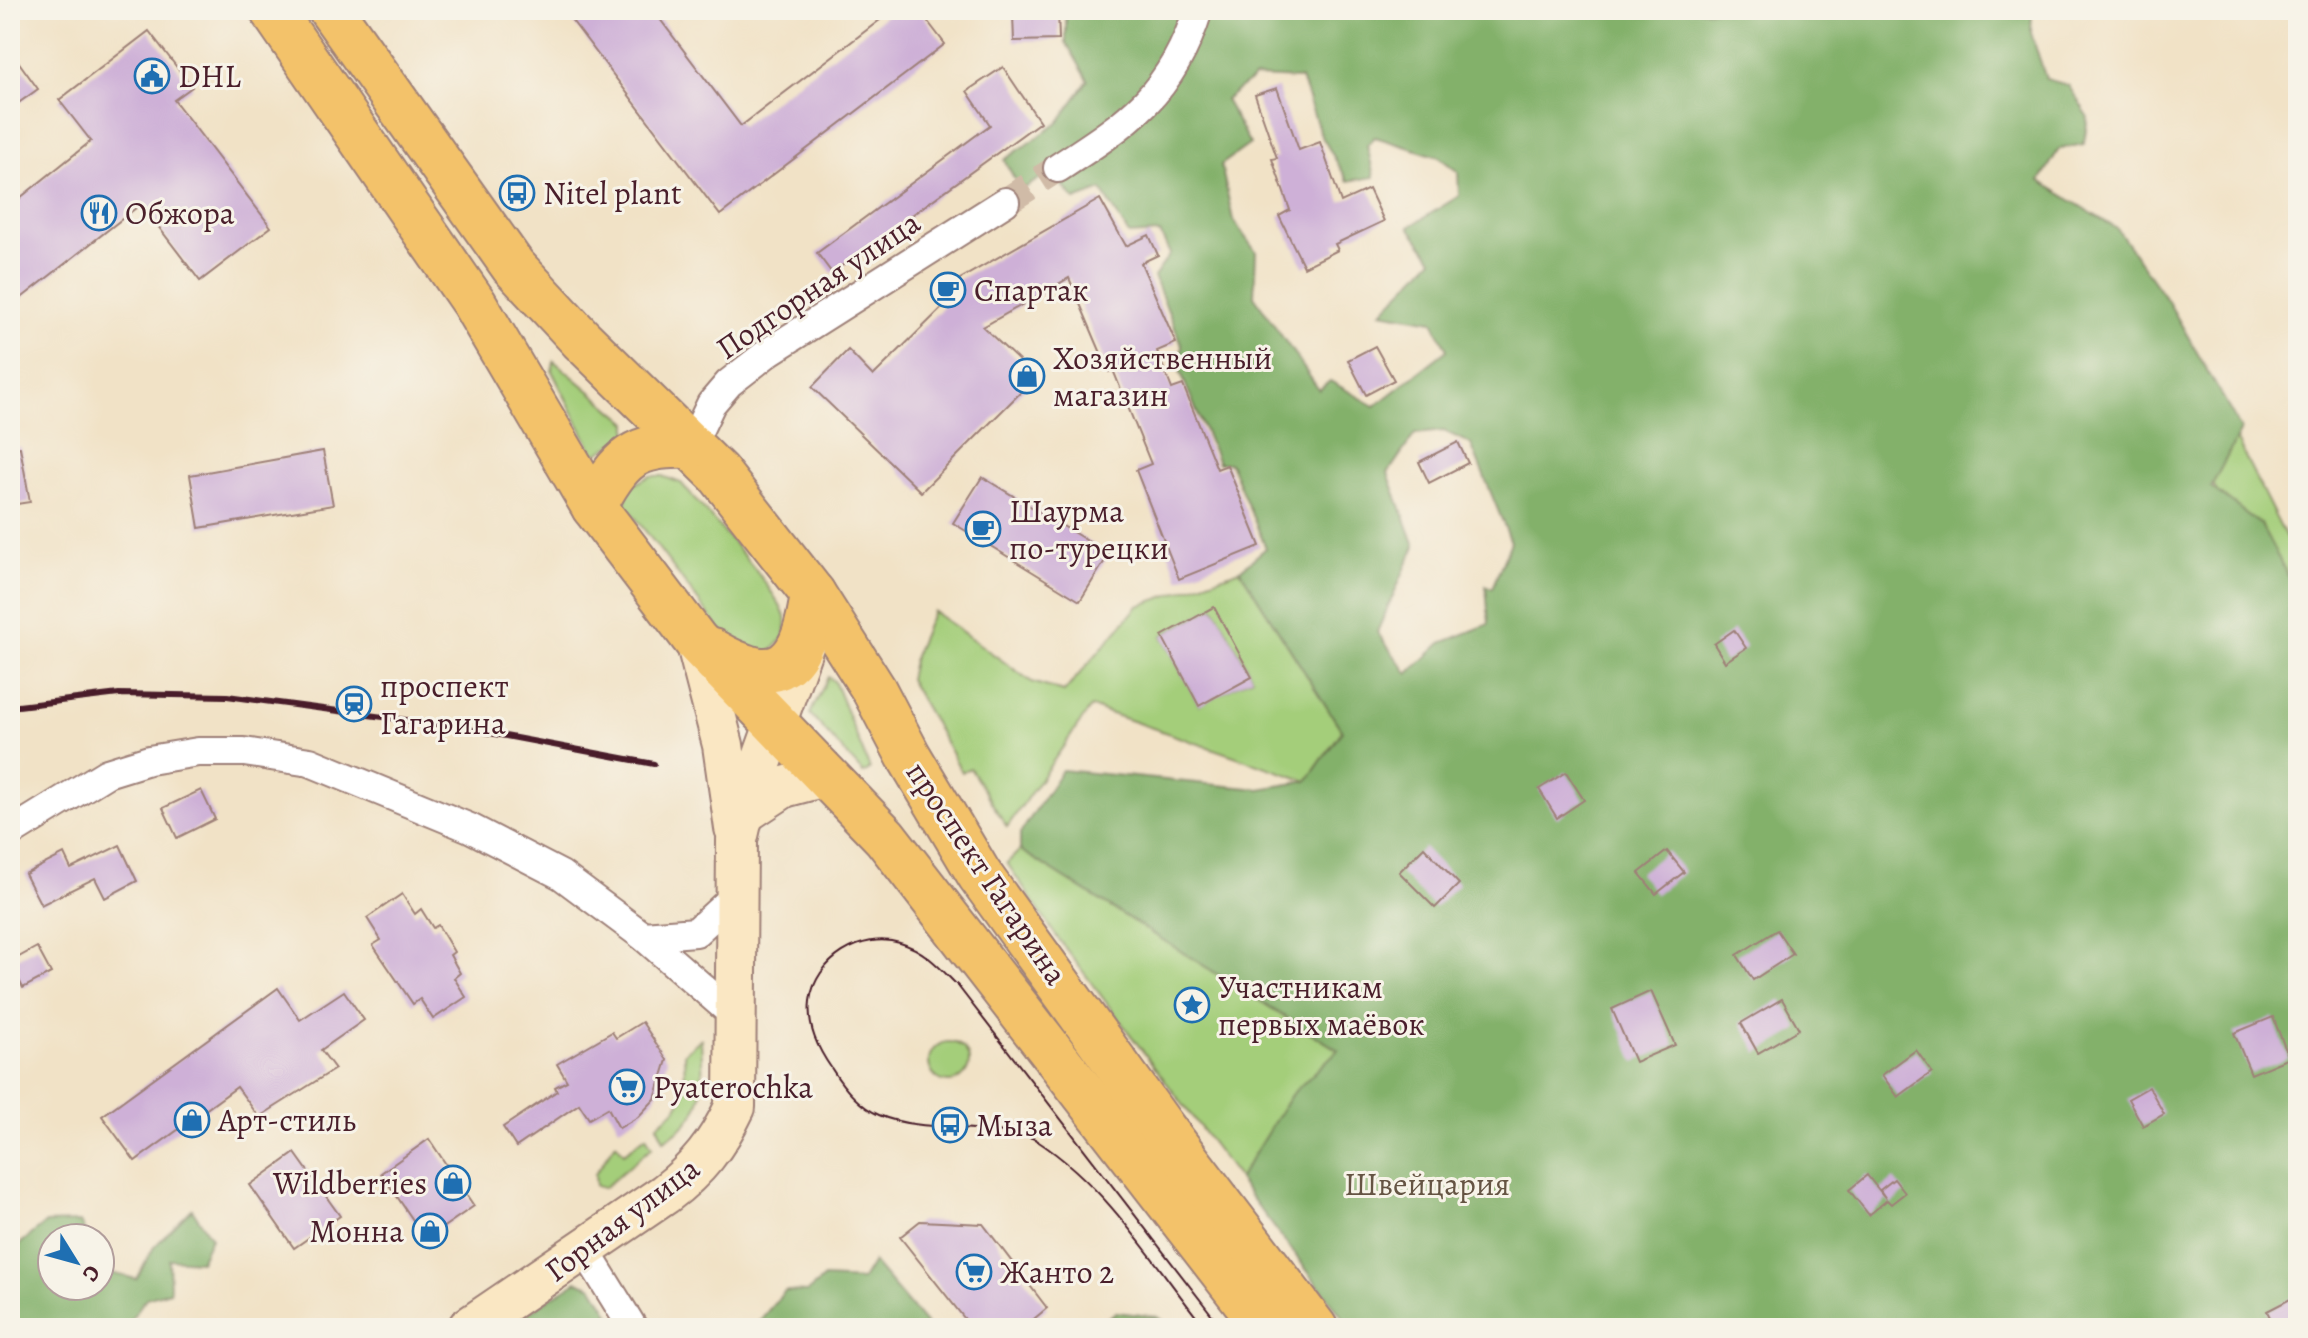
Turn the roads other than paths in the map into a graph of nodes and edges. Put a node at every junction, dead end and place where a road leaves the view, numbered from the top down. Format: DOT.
graph roads {
  1 [pos="272,10"];
  2 [pos="331,10"];
  3 [pos="1198,10"];
  4 [pos="1058,168"];
  5 [pos="1005,202"];
  6 [pos="691,446"];
  7 [pos="594,507"];
  8 [pos="810,615"];
  9 [pos="696,641"];
  10 [pos="775,726"];
  11 [pos="825,776"];
  12 [pos="740,827"];
  13 [pos="10,833"];
  14 [pos="734,897"];
  15 [pos="643,936"];
  16 [pos="735,1016"];
  17 [pos="585,1250"];
  18 [pos="468,1328"];
  19 [pos="633,1328"];
  20 [pos="1266,1328"];
  21 [pos="1315,1328"];
  1 -- 7 [label="main road, проспект Гагарина"];
  2 -- 6 [label="main road, проспект Гагарина"];
  3 -- 4 [label="street"];
  5 -- 6 [label="street, Подгорная улица"];
  6 -- 7 [label="main road"];
  6 -- 8 [label="main road, проспект Гагарина"];
  7 -- 9 [label="main road, проспект Гагарина"];
  8 -- 9 [label="main road, проспект Гагарина"];
  8 -- 10 [label="main road, Горная улица"];
  8 -- 21 [label="main road, проспект Гагарина"];
  9 -- 10 [label="main road, проспект Гагарина"];
  9 -- 12 [label="main road, Горная улица"];
  10 -- 11 [label="main road, проспект Гагарина"];
  10 -- 12 [label="main road, Горная улица"];
  11 -- 12 [label="main road"];
  11 -- 20 [label="main road, проспект Гагарина"];
  12 -- 14 [label="main road, Горная улица"];
  13 -- 15 [label="street"];
  14 -- 15 [label="street"];
  14 -- 16 [label="main road, Горная улица"];
  15 -- 16 [label="street"];
  16 -- 17 [label="main road, Горная улица"];
  17 -- 18 [label="main road, Горная улица"];
  17 -- 19 [label="street"];
}
